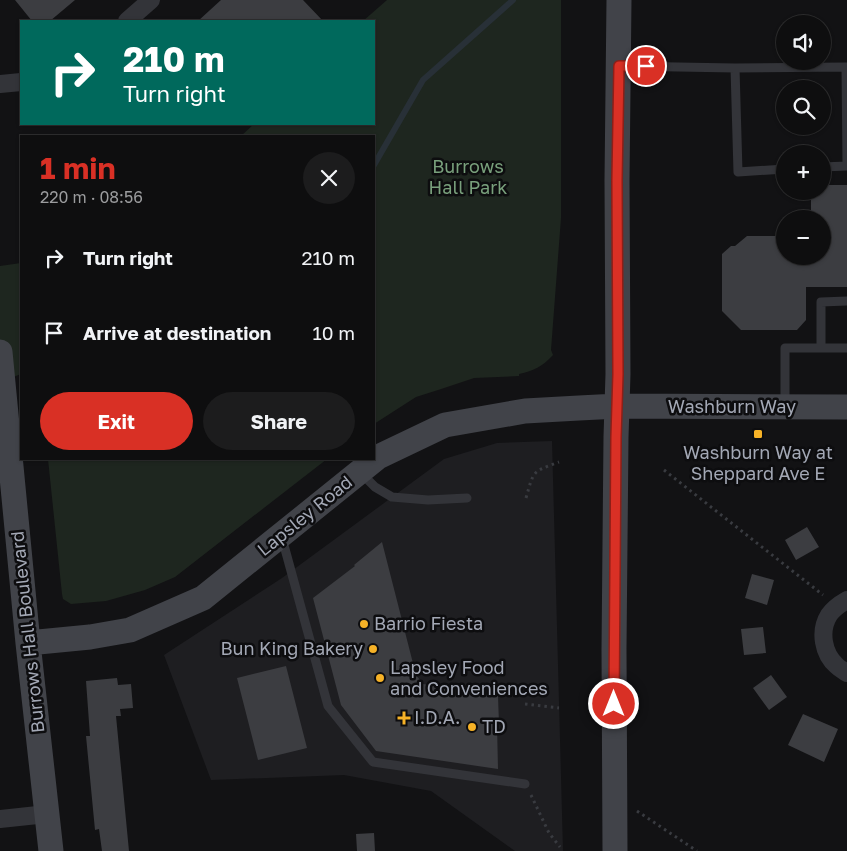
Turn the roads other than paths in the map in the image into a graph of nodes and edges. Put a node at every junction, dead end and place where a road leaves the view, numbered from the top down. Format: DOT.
graph roads {
  1 [pos="151,0"];
  2 [pos="619,0"];
  3 [pos="128,20"];
  4 [pos="619,66"];
  5 [pos="735,68"];
  6 [pos="20,82"];
  7 [pos="0,84"];
  8 [pos="847,166"];
  9 [pos="831,167"];
  10 [pos="776,170"];
  11 [pos="847,301"];
  12 [pos="821,348"];
  13 [pos="847,348"];
  14 [pos="0,352"];
  15 [pos="618,406"];
  16 [pos="784,407"];
  17 [pos="847,407"];
  18 [pos="374,460"];
  19 [pos="375,460"];
  20 [pos="360,472"];
  21 [pos="467,498"];
  22 [pos="281,535"];
  23 [pos="842,603"];
  24 [pos="28,643"];
  25 [pos="847,673"];
  26 [pos="525,784"];
  27 [pos="47,814"];
  28 [pos="0,819"];
  29 [pos="51,851"];
  30 [pos="615,851"];
  1 -- 3 [label="street"];
  2 -- 4 [label="street"];
  4 -- 5 [label="lane"];
  4 -- 15 [label="street"];
  5 -- 8 [label="lane"];
  5 -- 10 [label="lane"];
  6 -- 7 [label="street"];
  8 -- 9 [label="lane"];
  11 -- 12 [label="lane"];
  12 -- 13 [label="lane"];
  12 -- 16 [label="lane"];
  14 -- 24 [label="street, Burrows Hall Boulevard"];
  15 -- 16 [label="street, Washburn Way"];
  15 -- 19 [label="street, Lapsley Road"];
  15 -- 30 [label="street"];
  16 -- 17 [label="street, Washburn Way"];
  18 -- 20 [label="street, Lapsley Road"];
  20 -- 21 [label="lane"];
  20 -- 22 [label="street, Lapsley Road"];
  22 -- 24 [label="street, Lapsley Road"];
  22 -- 26 [label="lane"];
  23 -- 25 [label="street"];
  24 -- 27 [label="street, Burrows Hall Boulevard"];
  27 -- 28 [label="street"];
  27 -- 29 [label="street, Burrows Hall Boulevard"];
}
